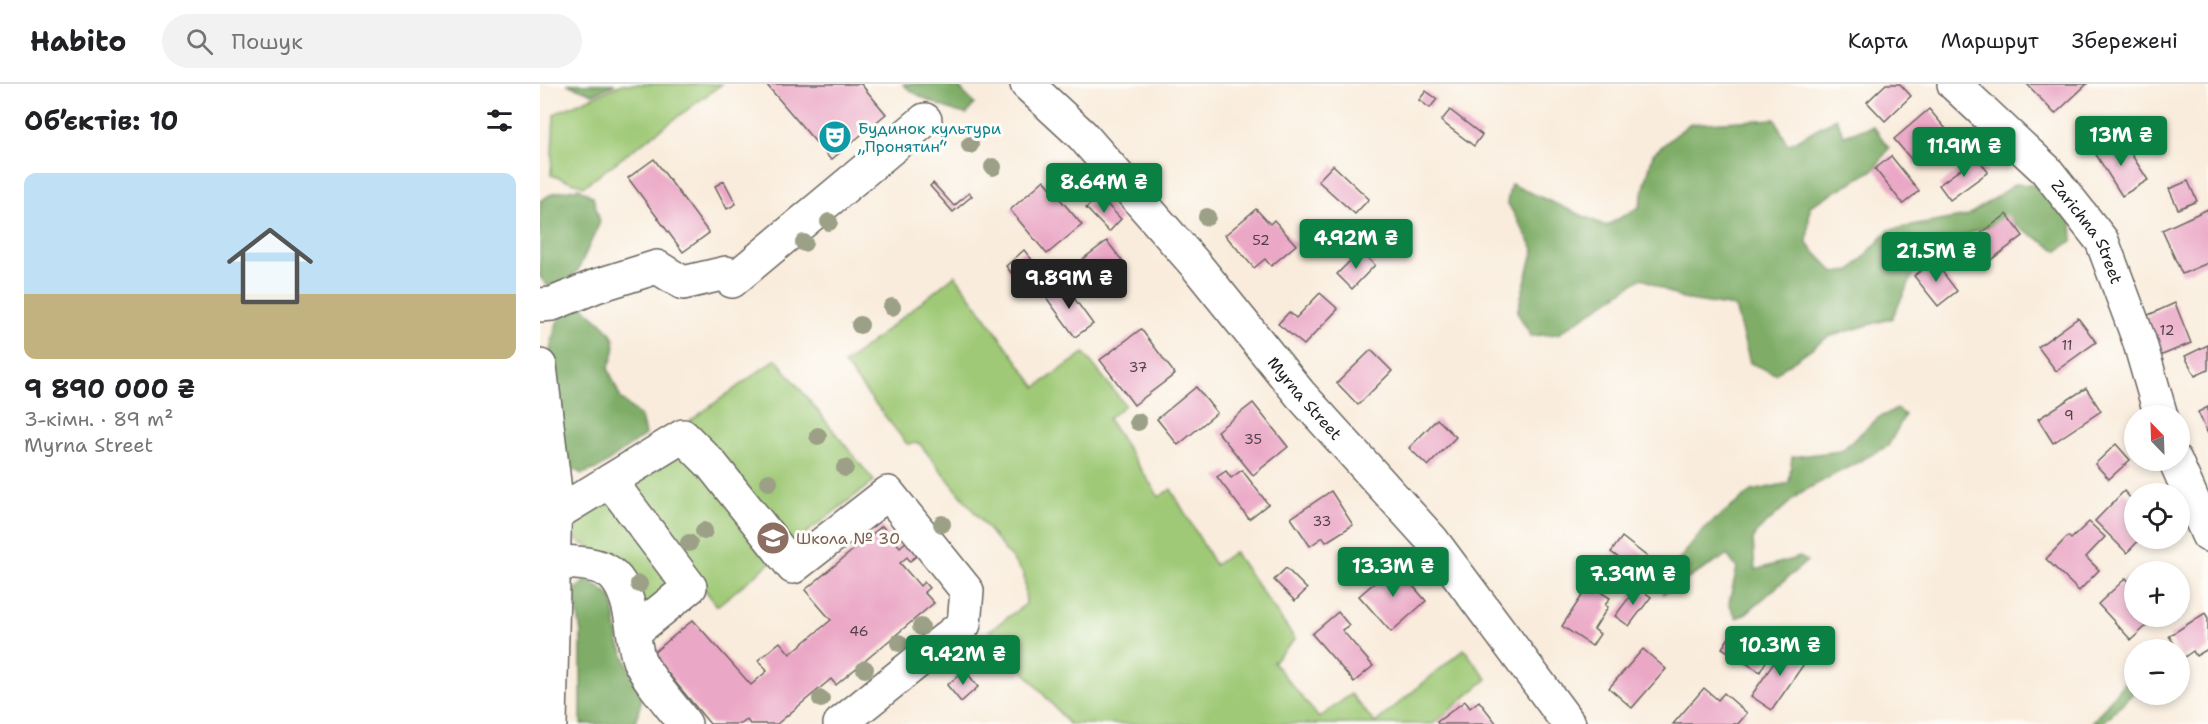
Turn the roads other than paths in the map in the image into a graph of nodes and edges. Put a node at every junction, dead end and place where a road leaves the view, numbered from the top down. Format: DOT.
graph roads {
  1 [pos="1027,84"];
  2 [pos="1954,84"];
  3 [pos="925,120"];
  4 [pos="540,305"];
  5 [pos="540,366"];
  6 [pos="2158,405"];
  7 [pos="2180,471"];
  8 [pos="610,481"];
  9 [pos="554,515"];
  10 [pos="2208,535"];
  11 [pos="554,562"];
  12 [pos="634,632"];
  13 [pos="550,724"];
  14 [pos="685,724"];
  15 [pos="840,724"];
  16 [pos="1569,724"];
  1 -- 16 [label="street, Myrna Street"];
  2 -- 6 [label="street, Zarichna Street"];
  3 -- 4 [label="street"];
  5 -- 9 [label="street"];
  7 -- 10 [label="street"];
  8 -- 9 [label="street"];
  8 -- 12 [label="street"];
  8 -- 15 [label="street"];
  9 -- 11 [label="street"];
  11 -- 12 [label="street"];
  11 -- 13 [label="street"];
  12 -- 14 [label="street"];
}
